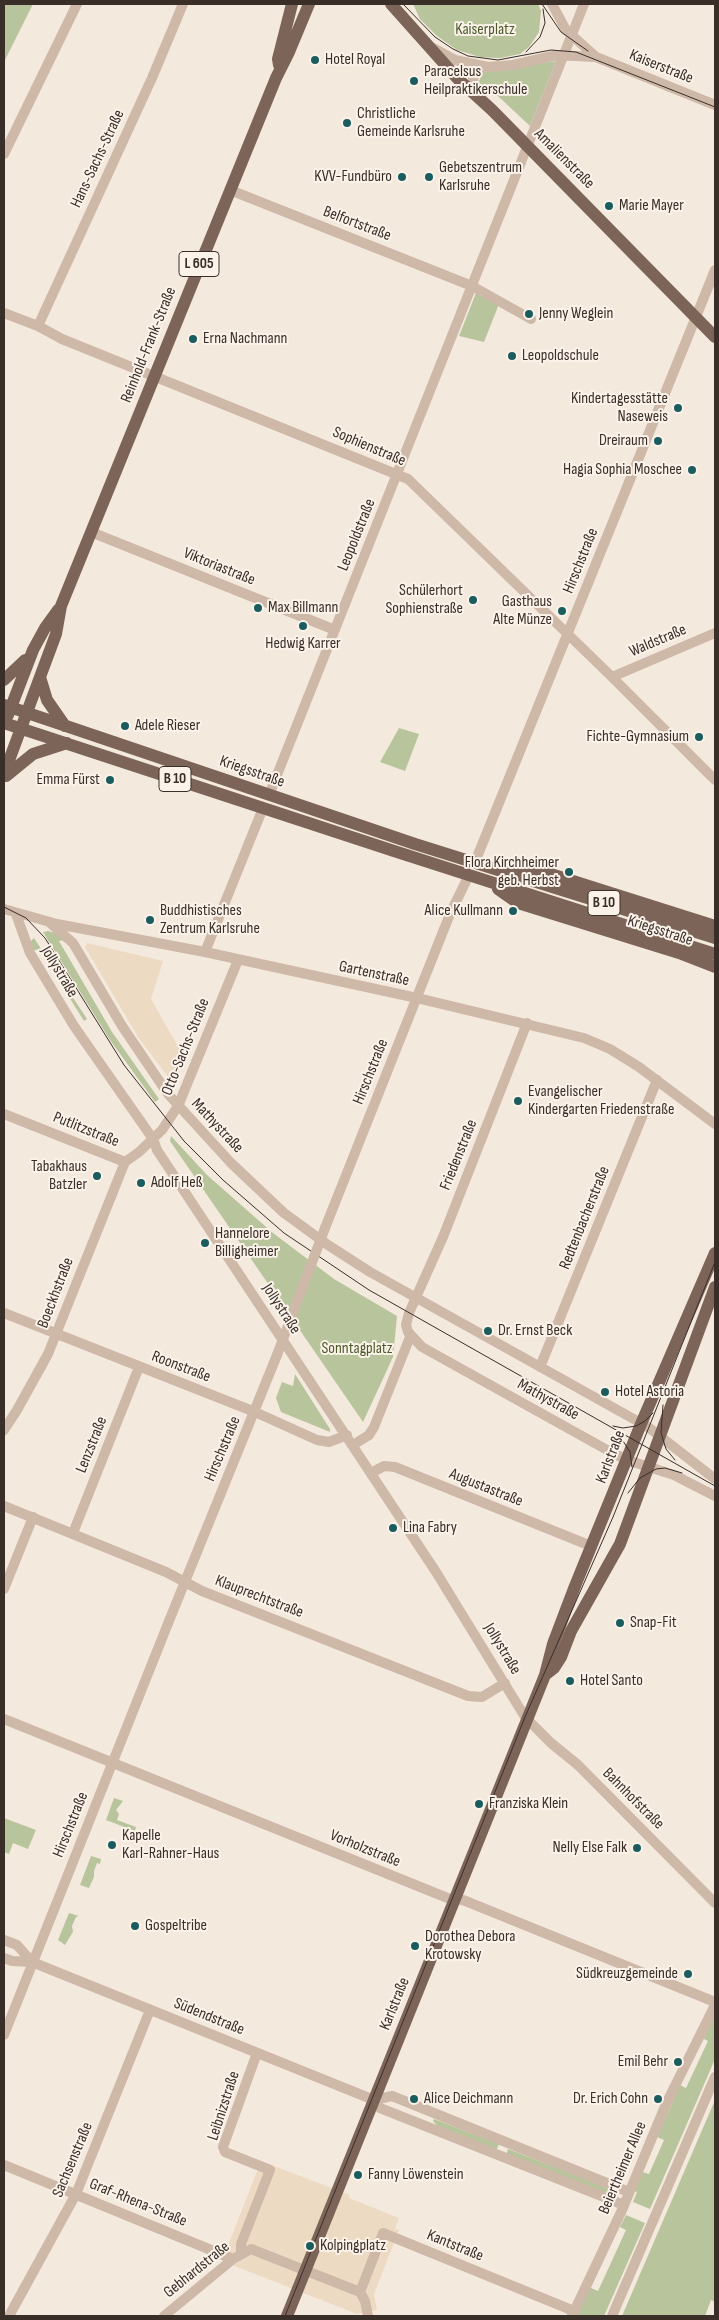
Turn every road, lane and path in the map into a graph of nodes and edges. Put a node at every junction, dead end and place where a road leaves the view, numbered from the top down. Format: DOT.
graph roads {
  1 [pos="77,4"];
  2 [pos="183,4"];
  3 [pos="292,4"];
  4 [pos="309,4"];
  5 [pos="391,4"];
  6 [pos="552,4"];
  7 [pos="584,4"];
  8 [pos="572,36"];
  9 [pos="428,44"];
  10 [pos="564,54"];
  11 [pos="596,57"];
  12 [pos="484,67"];
  13 [pos="279,70"];
  14 [pos="715,105"];
  15 [pos="492,110"];
  16 [pos="528,146"];
  17 [pos="4,154"];
  18 [pos="230,190"];
  19 [pos="715,270"];
  20 [pos="472,286"];
  21 [pos="4,313"];
  22 [pos="696,318"];
  23 [pos="531,319"];
  24 [pos="38,326"];
  25 [pos="715,337"];
  26 [pos="154,377"];
  27 [pos="398,474"];
  28 [pos="91,532"];
  29 [pos="61,606"];
  30 [pos="335,630"];
  31 [pos="715,633"];
  32 [pos="568,634"];
  33 [pos="34,650"];
  34 [pos="617,675"];
  35 [pos="40,676"];
  36 [pos="4,680"];
  37 [pos="7,706"];
  38 [pos="27,713"];
  39 [pos="4,724"];
  40 [pos="65,726"];
  41 [pos="21,728"];
  42 [pos="67,743"];
  43 [pos="4,776"];
  44 [pos="715,780"];
  45 [pos="269,796"];
  46 [pos="264,808"];
  47 [pos="475,862"];
  48 [pos="513,874"];
  49 [pos="469,875"];
  50 [pos="486,881"];
  51 [pos="4,909"];
  52 [pos="16,914"];
  53 [pos="50,922"];
  54 [pos="715,926"];
  55 [pos="715,938"];
  56 [pos="205,952"];
  57 [pos="715,954"];
  58 [pos="238,960"];
  59 [pos="715,967"];
  60 [pos="417,998"];
  61 [pos="527,1023"];
  62 [pos="657,1080"];
  63 [pos="178,1106"];
  64 [pos="4,1114"];
  65 [pos="715,1124"];
  66 [pos="153,1140"];
  67 [pos="125,1162"];
  68 [pos="715,1253"];
  69 [pos="715,1287"];
  70 [pos="416,1298"];
  71 [pos="711,1312"];
  72 [pos="4,1313"];
  73 [pos="57,1334"];
  74 [pos="410,1336"];
  75 [pos="139,1367"];
  76 [pos="540,1367"];
  77 [pos="255,1412"];
  78 [pos="641,1423"];
  79 [pos="4,1430"];
  80 [pos="347,1435"];
  81 [pos="660,1436"];
  82 [pos="353,1445"];
  83 [pos="627,1460"];
  84 [pos="649,1467"];
  85 [pos="371,1473"];
  86 [pos="715,1479"];
  87 [pos="715,1496"];
  88 [pos="4,1506"];
  89 [pos="33,1517"];
  90 [pos="72,1533"];
  91 [pos="591,1546"];
  92 [pos="185,1582"];
  93 [pos="4,1589"];
  94 [pos="545,1676"];
  95 [pos="505,1683"];
  96 [pos="4,1719"];
  97 [pos="527,1719"];
  98 [pos="112,1763"];
  99 [pos="455,1900"];
  100 [pos="715,1903"];
  101 [pos="4,1940"];
  102 [pos="4,1958"];
  103 [pos="32,1962"];
  104 [pos="715,2004"];
  105 [pos="150,2010"];
  106 [pos="4,2035"];
  107 [pos="257,2053"];
  108 [pos="715,2077"];
  109 [pos="374,2100"];
  110 [pos="431,2112"];
  111 [pos="425,2126"];
  112 [pos="506,2142"];
  113 [pos="501,2156"];
  114 [pos="4,2165"];
  115 [pos="630,2188"];
  116 [pos="76,2194"];
  117 [pos="624,2205"];
  118 [pos="237,2257"];
  119 [pos="305,2270"];
  120 [pos="360,2292"];
  121 [pos="573,2314"];
  122 [pos="9,2316"];
  123 [pos="164,2316"];
  124 [pos="287,2316"];
  125 [pos="368,2316"];
  126 [pos="612,2316"];
  1 -- 17 [label="street"];
  2 -- 24 [label="street, Hans-Sachs-Straße"];
  3 -- 13 [label="main road, Reinhold-Frank-Straße / L 605"];
  4 -- 13 [label="main road, Reinhold-Frank-Straße / L 605"];
  5 -- 9 [label="main road, Amalienstraße"];
  6 -- 8 [label="street"];
  7 -- 8 [label="street, Leopoldstraße"];
  8 -- 10 [label="street, Leopoldstraße"];
  8 -- 11 [label="street"];
  9 -- 12 [label="street"];
  9 -- 15 [label="main road, Amalienstraße"];
  10 -- 11 [label="street"];
  10 -- 12 [label="street"];
  10 -- 16 [label="street, Leopoldstraße"];
  11 -- 14 [label="street, Kaiserstraße"];
  12 -- 15 [label="street"];
  13 -- 18 [label="main road, Reinhold-Frank-Straße / L 605"];
  15 -- 16 [label="main road, Amalienstraße"];
  16 -- 20 [label="street, Leopoldstraße"];
  16 -- 22 [label="main road, Amalienstraße"];
  18 -- 20 [label="street, Belfortstraße"];
  18 -- 26 [label="main road, Reinhold-Frank-Straße / L 605"];
  19 -- 22 [label="street, Hirschstraße"];
  20 -- 23 [label="street"];
  20 -- 27 [label="street, Leopoldstraße"];
  21 -- 24 [label="street, Sophienstraße"];
  22 -- 25 [label="main road, Amalienstraße"];
  22 -- 32 [label="street, Hirschstraße"];
  24 -- 26 [label="street, Sophienstraße"];
  26 -- 27 [label="street, Sophienstraße"];
  26 -- 28 [label="main road, Reinhold-Frank-Straße / L 605"];
  27 -- 30 [label="street, Leopoldstraße"];
  27 -- 32 [label="street, Sophienstraße"];
  28 -- 29 [label="main road, Reinhold-Frank-Straße / L 605"];
  28 -- 30 [label="street, Viktoriastraße"];
  29 -- 33 [label="main road, Reinhold-Frank-Straße / L 605"];
  29 -- 35 [label="main road, Reinhold-Frank-Straße / L 605"];
  30 -- 45 [label="street, Leopoldstraße"];
  31 -- 34 [label="street, Waldstraße"];
  32 -- 34 [label="street, Sophienstraße"];
  32 -- 47 [label="street, Hirschstraße"];
  33 -- 36 [label="main road"];
  33 -- 37 [label="main road, Reinhold-Frank-Straße / L 605"];
  34 -- 44 [label="street, Sophienstraße"];
  35 -- 38 [label="main road, Reinhold-Frank-Straße / L 605"];
  35 -- 40 [label="main road"];
  37 -- 38 [label="main road, Kriegsstraße / B 10"];
  37 -- 39 [label="main road, Reinhold-Frank-Straße / L 605"];
  38 -- 40 [label="main road, Kriegsstraße / B 10"];
  38 -- 41 [label="main road, Reinhold-Frank-Straße / L 605"];
  39 -- 41 [label="main road, Kriegsstraße / B 10"];
  40 -- 45 [label="main road, Kriegsstraße / B 10"];
  41 -- 42 [label="main road, Kriegsstraße / B 10"];
  41 -- 43 [label="main road, L 605"];
  42 -- 43 [label="main road"];
  42 -- 46 [label="main road, Kriegsstraße / B 10"];
  45 -- 47 [label="main road, Kriegsstraße / B 10"];
  46 -- 49 [label="main road, Kriegsstraße / B 10"];
  46 -- 56 [label="street"];
  47 -- 48 [label="main road, Kriegsstraße / B 10"];
  48 -- 54 [label="main road, Kriegsstraße"];
  48 -- 55 [label="main road, B 10"];
  49 -- 50 [label="main road, B 10"];
  49 -- 60 [label="street, Hirschstraße"];
  50 -- 57 [label="main road, B 10"];
  50 -- 59 [label="main road, Kriegsstraße"];
  51 -- 52 [label="street, Gartenstraße"];
  52 -- 53 [label="street, Gartenstraße"];
  52 -- 66 [label="street, Jollystraße"];
  53 -- 56 [label="street, Gartenstraße"];
  53 -- 63 [label="street, Mathystraße"];
  56 -- 58 [label="street, Gartenstraße"];
  58 -- 60 [label="street, Gartenstraße"];
  58 -- 63 [label="street, Otto-Sachs-Straße"];
  60 -- 61 [label="street, Gartenstraße"];
  60 -- 77 [label="street, Hirschstraße, bridge"];
  61 -- 62 [label="street, Gartenstraße"];
  61 -- 70 [label="street, Friedenstraße"];
  62 -- 65 [label="street, Gartenstraße"];
  62 -- 76 [label="street, Redtenbacherstraße"];
  63 -- 66 [label="street, Otto-Sachs-Straße"];
  63 -- 70 [label="street, Mathystraße"];
  64 -- 67 [label="street, Putlitzstraße"];
  66 -- 67 [label="street, Putlitzstraße"];
  66 -- 80 [label="street, Jollystraße"];
  67 -- 73 [label="street, Boeckhstraße"];
  68 -- 78 [label="main road, Karlstraße"];
  69 -- 71 [label="main road, Karlstraße"];
  70 -- 74 [label="street"];
  70 -- 76 [label="street, Mathystraße"];
  71 -- 81 [label="main road, Karlstraße"];
  72 -- 73 [label="street, Roonstraße"];
  73 -- 75 [label="street, Roonstraße"];
  73 -- 79 [label="street, Boeckhstraße"];
  74 -- 82 [label="street"];
  74 -- 83 [label="street, Mathystraße"];
  75 -- 77 [label="street, Roonstraße"];
  75 -- 90 [label="street, Lenzstraße"];
  76 -- 78 [label="street, Mathystraße"];
  77 -- 80 [label="street, Roonstraße"];
  77 -- 92 [label="street, Hirschstraße"];
  78 -- 81 [label="street, Mathystraße"];
  78 -- 83 [label="main road, Karlstraße"];
  80 -- 82 [label="street, Jollystraße"];
  81 -- 84 [label="main road, Karlstraße"];
  81 -- 86 [label="street, Mathystraße"];
  82 -- 85 [label="street, Jollystraße"];
  83 -- 84 [label="street, Mathystraße"];
  83 -- 91 [label="main road, Karlstraße"];
  84 -- 87 [label="street, Mathystraße"];
  84 -- 94 [label="main road, Karlstraße"];
  85 -- 91 [label="street, Augustastraße"];
  85 -- 95 [label="street, Jollystraße"];
  88 -- 89 [label="street, Klauprechtstraße"];
  89 -- 90 [label="street, Klauprechtstraße"];
  89 -- 93 [label="street"];
  90 -- 92 [label="street, Klauprechtstraße"];
  91 -- 94 [label="main road, Karlstraße"];
  92 -- 95 [label="street, Klauprechtstraße"];
  92 -- 98 [label="street, Hirschstraße"];
  94 -- 97 [label="main road, Karlstraße"];
  95 -- 97 [label="street, Jollystraße"];
  96 -- 98 [label="street, Vorholzstraße"];
  97 -- 99 [label="main road, Karlstraße"];
  97 -- 100 [label="street, Bahnhofstraße"];
  98 -- 99 [label="street, Vorholzstraße"];
  98 -- 103 [label="street, Hirschstraße"];
  99 -- 104 [label="street, Vorholzstraße"];
  99 -- 109 [label="main road, Karlstraße"];
  101 -- 103 [label="street, Südendstraße"];
  102 -- 103 [label="street, Südendstraße"];
  103 -- 105 [label="street, Südendstraße"];
  103 -- 106 [label="street, Hirschstraße"];
  104 -- 115 [label="street, Beiertheimer Allee"];
  105 -- 107 [label="street, Südendstraße"];
  105 -- 116 [label="street, Sachsenstraße"];
  107 -- 109 [label="street, Südendstraße"];
  107 -- 118 [label="street, Leibnizstraße"];
  108 -- 126 [label="street"];
  109 -- 110 [label="street, Südendstraße"];
  109 -- 111 [label="street, Südendstraße"];
  109 -- 119 [label="main road, Karlstraße"];
  110 -- 111 [label="street"];
  110 -- 112 [label="street, Südendstraße"];
  111 -- 113 [label="street, Südendstraße"];
  112 -- 113 [label="street"];
  112 -- 115 [label="street, Südendstraße"];
  113 -- 117 [label="street, Südendstraße"];
  114 -- 116 [label="street, Graf-Rhena-Straße"];
  115 -- 117 [label="street, Beiertheimer Allee"];
  116 -- 118 [label="street, Graf-Rhena-Straße"];
  116 -- 122 [label="street, Sachsenstraße"];
  117 -- 121 [label="street, Beiertheimer Allee"];
  118 -- 119 [label="street, Gebhardstraße"];
  118 -- 123 [label="street, Gebhardstraße"];
  119 -- 120 [label="street, Gebhardstraße"];
  119 -- 124 [label="main road, Karlstraße"];
  120 -- 121 [label="street, Kantstraße"];
  120 -- 125 [label="street"];
}
